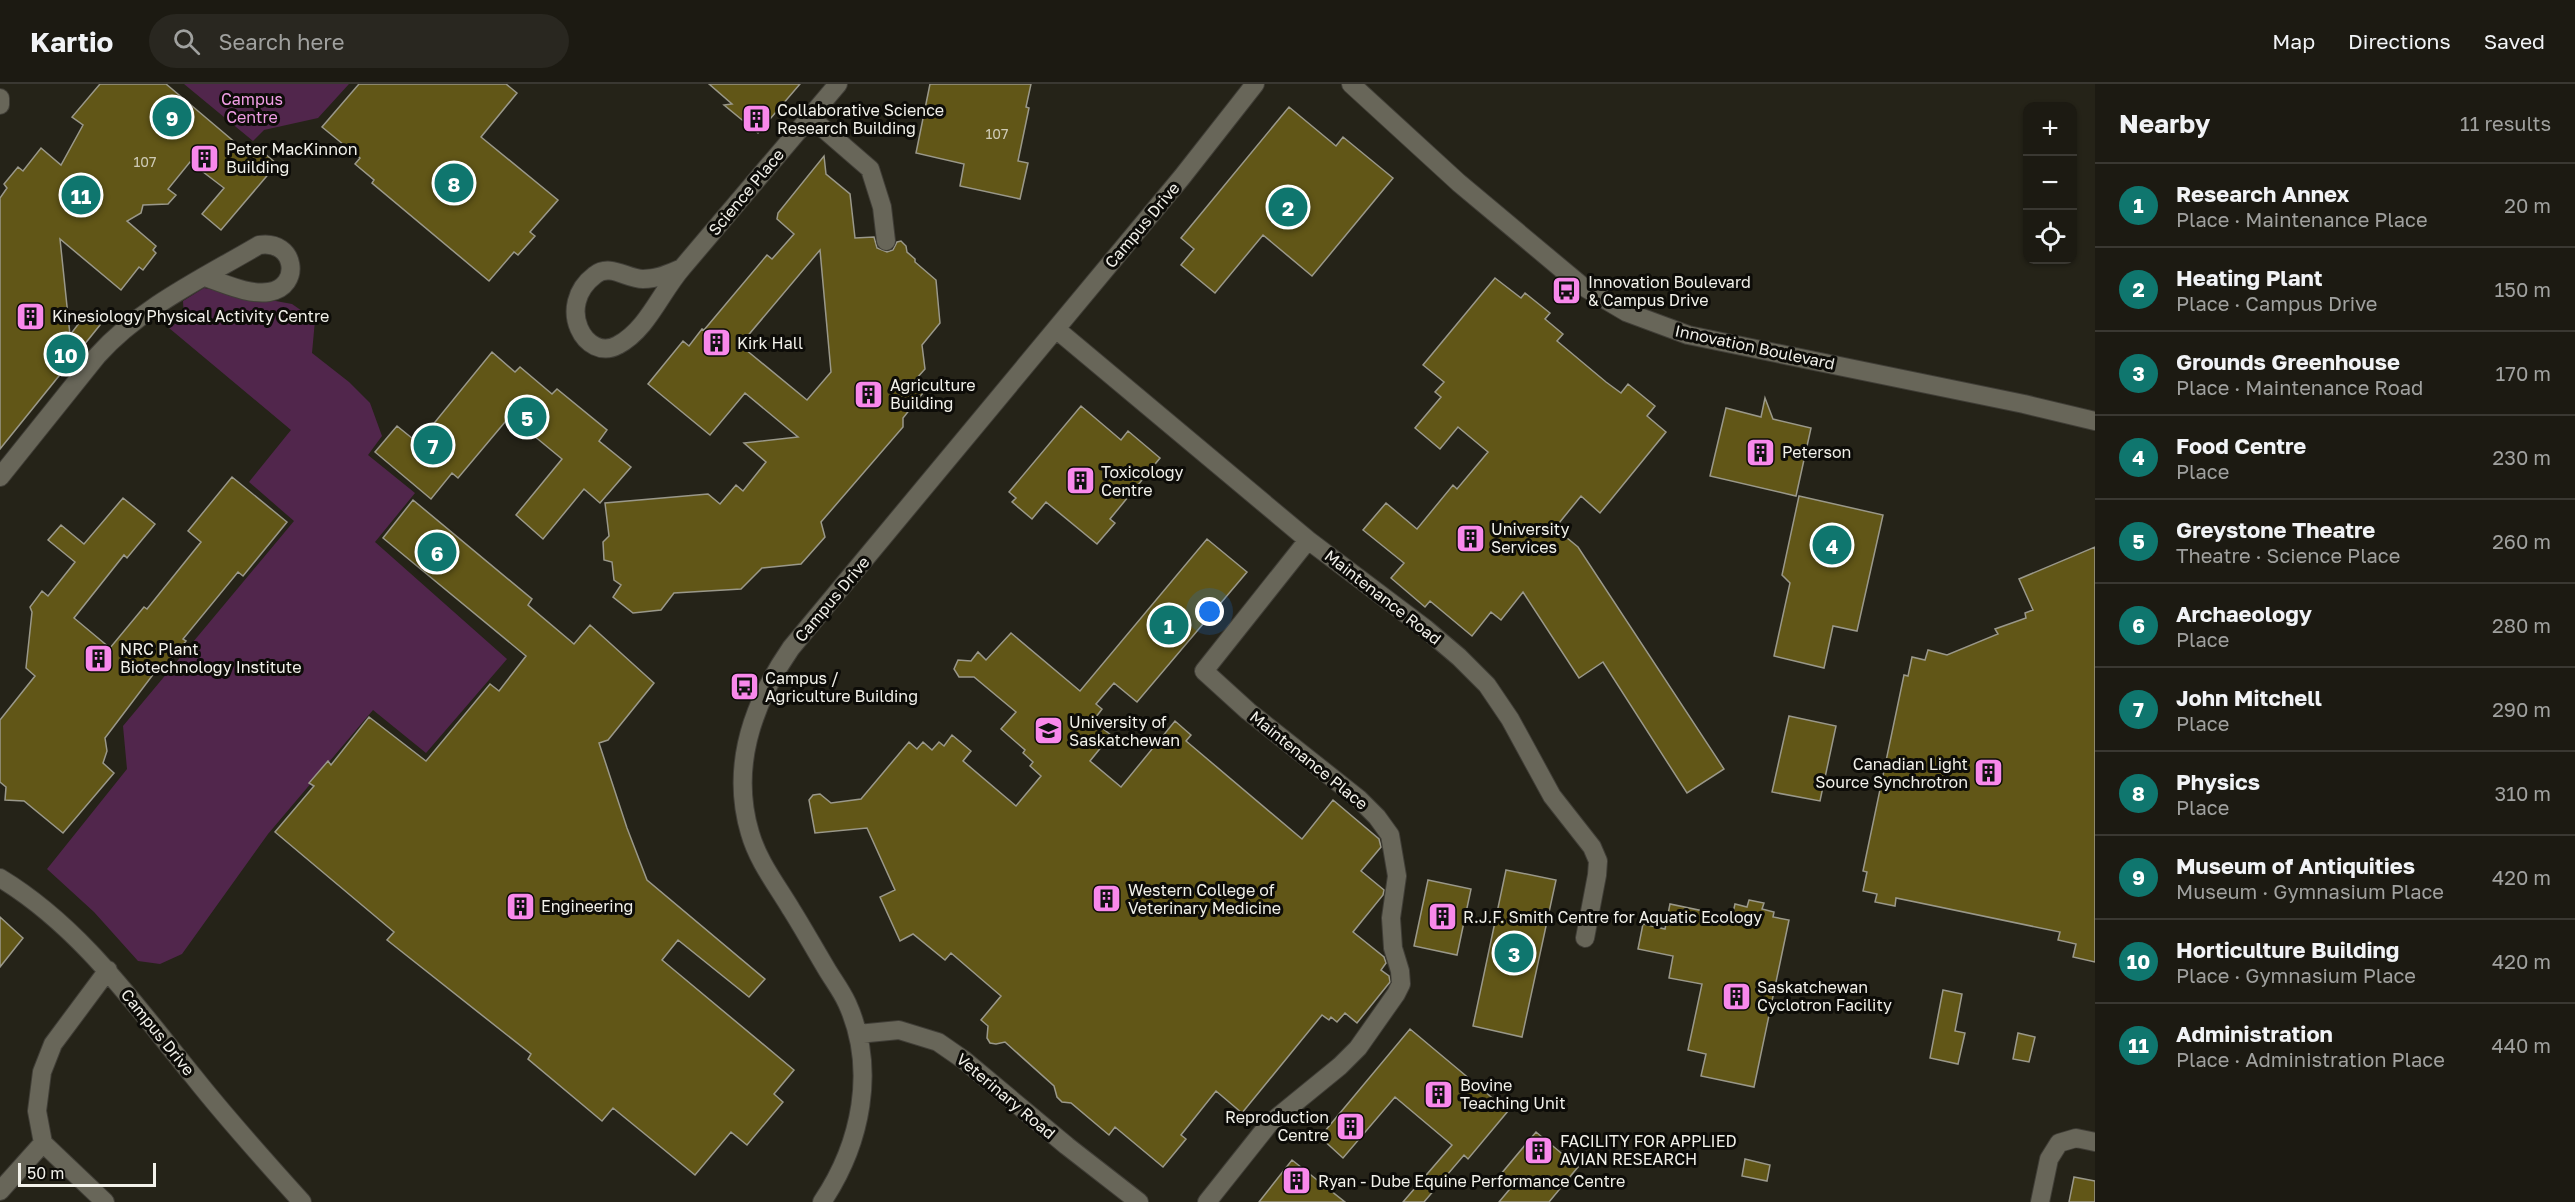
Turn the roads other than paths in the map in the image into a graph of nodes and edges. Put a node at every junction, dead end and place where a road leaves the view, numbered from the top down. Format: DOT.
graph roads {
  1 [pos="838,84"];
  2 [pos="1255,84"];
  3 [pos="1351,84"];
  4 [pos="0,98"];
  5 [pos="0,105"];
  6 [pos="810,117"];
  7 [pos="886,241"];
  8 [pos="682,268"];
  9 [pos="204,277"];
  10 [pos="635,279"];
  11 [pos="652,309"];
  12 [pos="1056,329"];
  13 [pos="2095,421"];
  14 [pos="0,477"];
  15 [pos="1308,540"];
  16 [pos="0,878"];
  17 [pos="1585,938"];
  18 [pos="108,970"];
  19 [pos="858,1034"];
  20 [pos="2095,1142"];
  21 [pos="43,1143"];
  22 [pos="0,1191"];
  23 [pos="105,1202"];
  24 [pos="302,1202"];
  25 [pos="822,1202"];
  26 [pos="1139,1202"];
  27 [pos="1206,1202"];
  28 [pos="2040,1202"];
  1 -- 6 [label="street, Science Place"];
  2 -- 12 [label="street, Campus Drive"];
  3 -- 13 [label="street, Innovation Boulevard"];
  4 -- 5 [label="street"];
  6 -- 7 [label="street"];
  6 -- 8 [label="street, Science Place"];
  8 -- 10 [label="street, Science Place"];
  8 -- 11 [label="street, Science Place"];
  9 -- 9 [label="street"];
  9 -- 14 [label="street"];
  10 -- 11 [label="street"];
  10 -- 11 [label="street, Science Place"];
  12 -- 15 [label="street, Maintenance Road"];
  12 -- 19 [label="street, Campus Drive"];
  15 -- 17 [label="street, Maintenance Road"];
  15 -- 27 [label="street, Maintenance Place"];
  16 -- 18 [label="street, Campus Drive"];
  18 -- 21 [label="street"];
  18 -- 24 [label="street, Campus Drive"];
  19 -- 25 [label="street, Campus Drive"];
  19 -- 26 [label="street, Veterinary Road"];
  20 -- 28 [label="street"];
  21 -- 22 [label="street"];
  21 -- 23 [label="street"];
}
